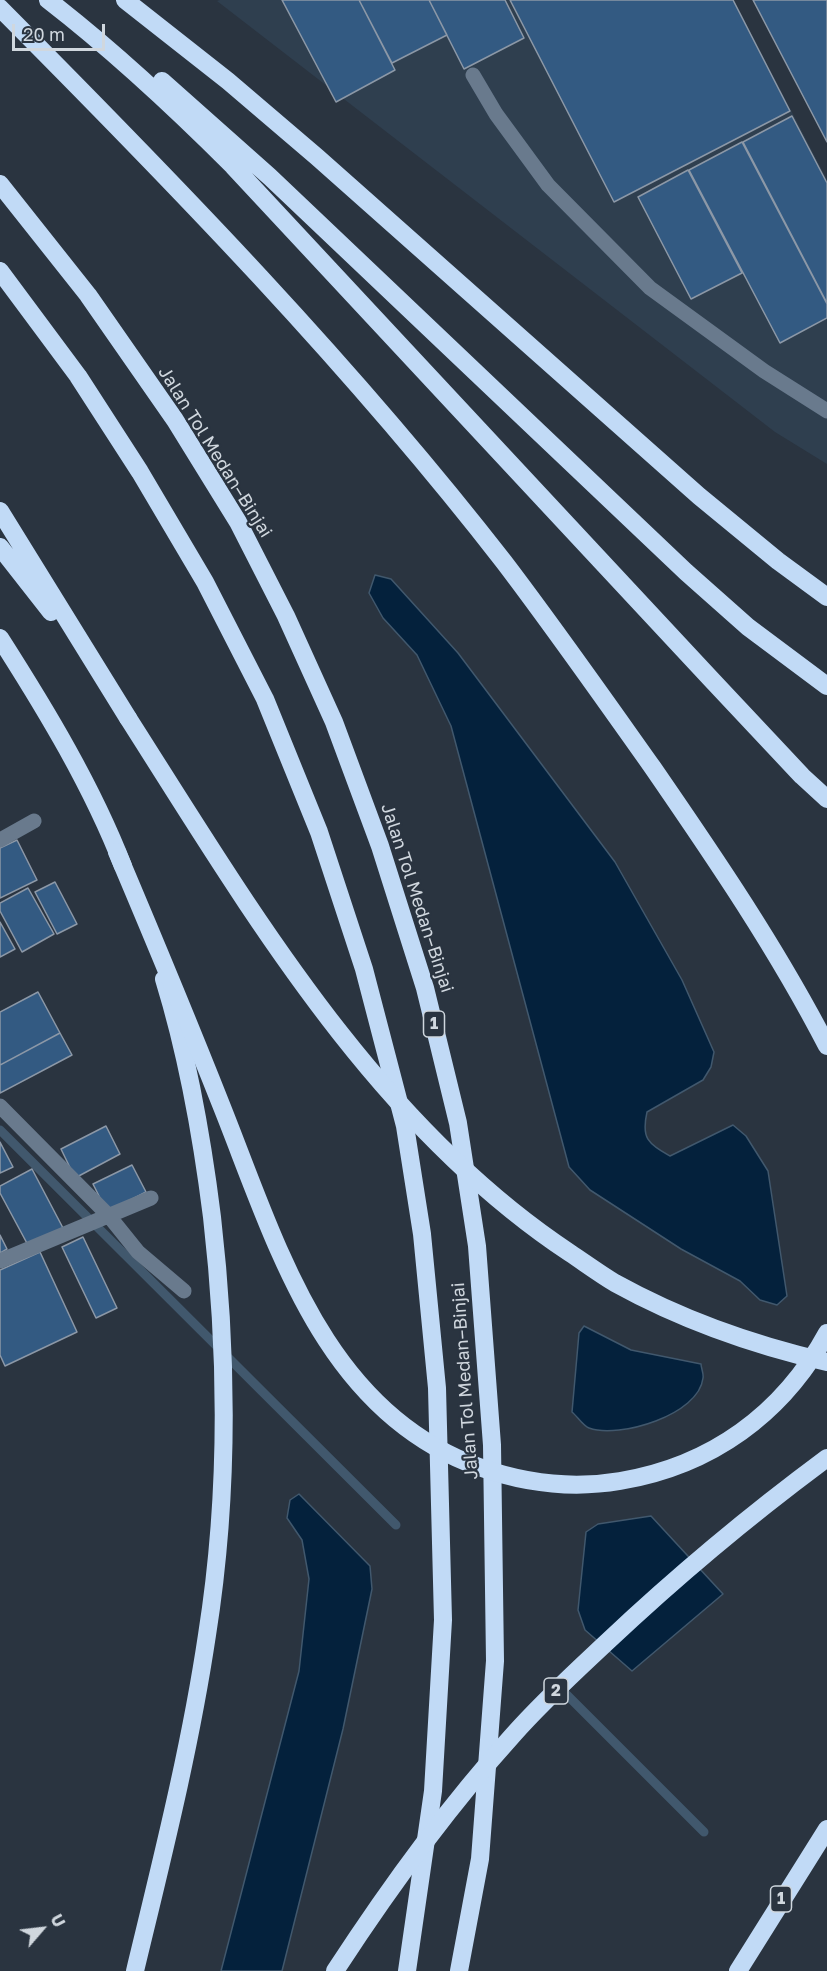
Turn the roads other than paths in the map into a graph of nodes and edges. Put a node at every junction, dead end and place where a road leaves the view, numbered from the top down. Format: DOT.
graph roads {
  1 [pos="50,0"];
  2 [pos="125,0"];
  3 [pos="0,8"];
  4 [pos="473,75"];
  5 [pos="0,184"];
  6 [pos="0,272"];
  7 [pos="827,411"];
  8 [pos="0,511"];
  9 [pos="0,547"];
  10 [pos="827,597"];
  11 [pos="0,638"];
  12 [pos="827,686"];
  13 [pos="128,718"];
  14 [pos="827,799"];
  15 [pos="34,822"];
  16 [pos="0,840"];
  17 [pos="117,852"];
  18 [pos="827,1046"];
  19 [pos="0,1106"];
  20 [pos="152,1198"];
  21 [pos="106,1217"];
  22 [pos="0,1261"];
  23 [pos="184,1291"];
  24 [pos="827,1333"];
  25 [pos="827,1362"];
  26 [pos="827,1458"];
  27 [pos="827,1829"];
  28 [pos="135,1971"];
  29 [pos="335,1971"];
  30 [pos="407,1971"];
  31 [pos="459,1971"];
  32 [pos="738,1971"];
  1 -- 12 [label="highway"];
  1 -- 14 [label="highway"];
  2 -- 10 [label="highway"];
  3 -- 18 [label="highway"];
  4 -- 7 [label="street"];
  5 -- 31 [label="highway, Jalan Tol Medan–Binjai / 1"];
  6 -- 30 [label="highway, Jalan Tol Medan–Binjai"];
  8 -- 13 [label="highway"];
  9 -- 13 [label="highway"];
  11 -- 17 [label="highway"];
  13 -- 25 [label="highway, bridge"];
  15 -- 16 [label="street"];
  17 -- 24 [label="highway, bridge"];
  17 -- 28 [label="highway, bridge"];
  19 -- 21 [label="street"];
  20 -- 21 [label="street"];
  21 -- 22 [label="street"];
  21 -- 23 [label="street"];
  26 -- 29 [label="highway, 2, bridge"];
  27 -- 32 [label="highway, 1"];
}
